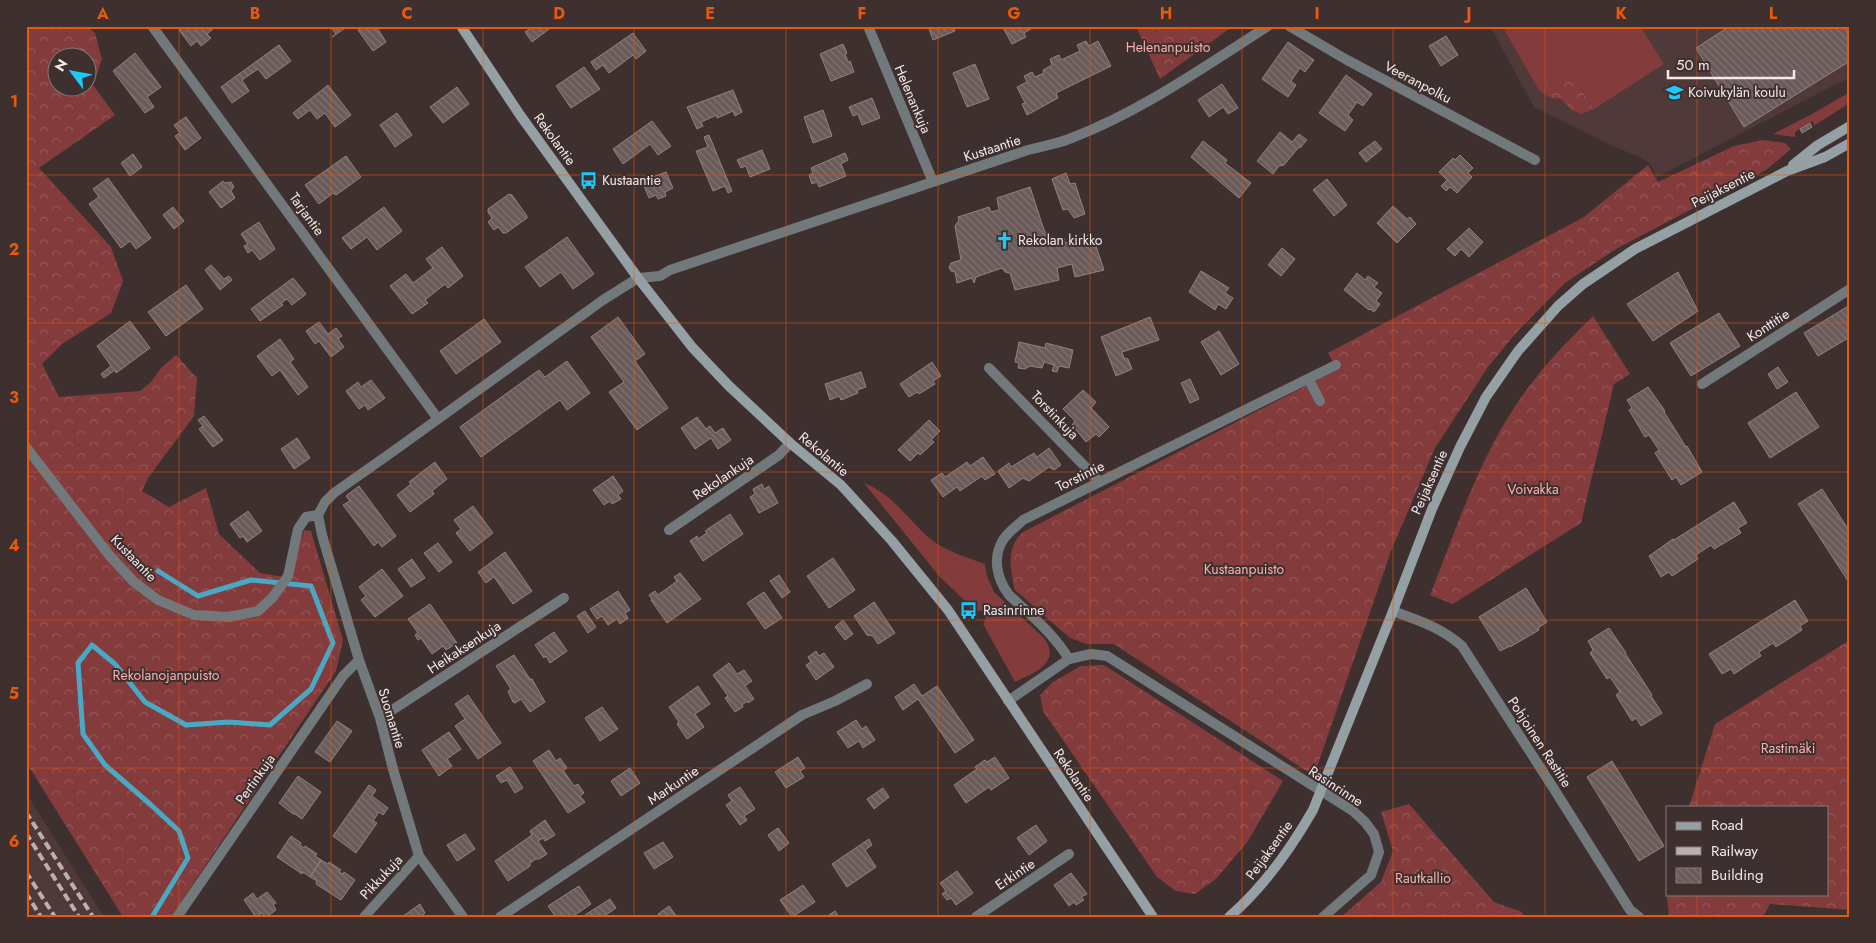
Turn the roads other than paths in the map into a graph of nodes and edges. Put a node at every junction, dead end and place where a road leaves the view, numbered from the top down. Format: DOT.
graph roads {
  1 [pos="152,26"];
  2 [pos="461,26"];
  3 [pos="868,26"];
  4 [pos="1268,26"];
  5 [pos="1289,26"];
  6 [pos="1850,126"];
  7 [pos="1850,143"];
  8 [pos="1535,160"];
  9 [pos="1787,171"];
  10 [pos="933,182"];
  11 [pos="638,278"];
  12 [pos="1850,289"];
  13 [pos="1336,365"];
  14 [pos="989,368"];
  15 [pos="1309,380"];
  16 [pos="1702,384"];
  17 [pos="1320,401"];
  18 [pos="438,419"];
  19 [pos="790,442"];
  20 [pos="26,447"];
  21 [pos="1100,482"];
  22 [pos="318,515"];
  23 [pos="669,530"];
  24 [pos="564,598"];
  25 [pos="1393,611"];
  26 [pos="1069,659"];
  27 [pos="360,660"];
  28 [pos="867,684"];
  29 [pos="1008,701"];
  30 [pos="380,718"];
  31 [pos="1069,854"];
  32 [pos="419,856"];
  33 [pos="177,917"];
  34 [pos="364,917"];
  35 [pos="463,917"];
  36 [pos="500,917"];
  37 [pos="976,917"];
  38 [pos="1153,917"];
  39 [pos="1229,917"];
  40 [pos="1323,917"];
  41 [pos="1639,917"];
  1 -- 18 [label="street, Tarjantie"];
  2 -- 11 [label="main road, Rekolantie"];
  3 -- 10 [label="street, Helenankuja"];
  4 -- 10 [label="street, Kustaantie"];
  5 -- 8 [label="street, Veeranpolku"];
  6 -- 9 [label="main road, Peijaksentie"];
  7 -- 9 [label="main road, Peijaksentie"];
  9 -- 25 [label="main road, Peijaksentie"];
  10 -- 11 [label="street, Kustaantie"];
  11 -- 18 [label="street, Kustaantie"];
  11 -- 19 [label="main road, Rekolantie"];
  12 -- 16 [label="street, Konttitie"];
  13 -- 15 [label="street, Torstintie"];
  14 -- 21 [label="street, Torstinkuja"];
  15 -- 17 [label="street"];
  15 -- 21 [label="street, Torstintie"];
  18 -- 22 [label="street, Kustaantie"];
  19 -- 23 [label="street, Rekolankuja"];
  19 -- 29 [label="main road, Rekolantie"];
  20 -- 22 [label="street, Kustaantie"];
  21 -- 26 [label="street, Torstintie"];
  22 -- 27 [label="street, Suomantie"];
  24 -- 30 [label="street, Heikaksenkuja"];
  25 -- 39 [label="main road, Peijaksentie"];
  25 -- 41 [label="street, Pohjoinen Rastitie"];
  26 -- 29 [label="street, Rasinrinne"];
  26 -- 40 [label="street, Rasinrinne"];
  27 -- 30 [label="street, Suomantie"];
  27 -- 33 [label="street, Pertinkuja"];
  28 -- 36 [label="street, Markuntie"];
  29 -- 38 [label="main road, Rekolantie"];
  30 -- 32 [label="street, Suomantie"];
  31 -- 37 [label="street, Erkintie"];
  32 -- 34 [label="street, Pikkukuja"];
  32 -- 35 [label="street, Suomantie"];
}
